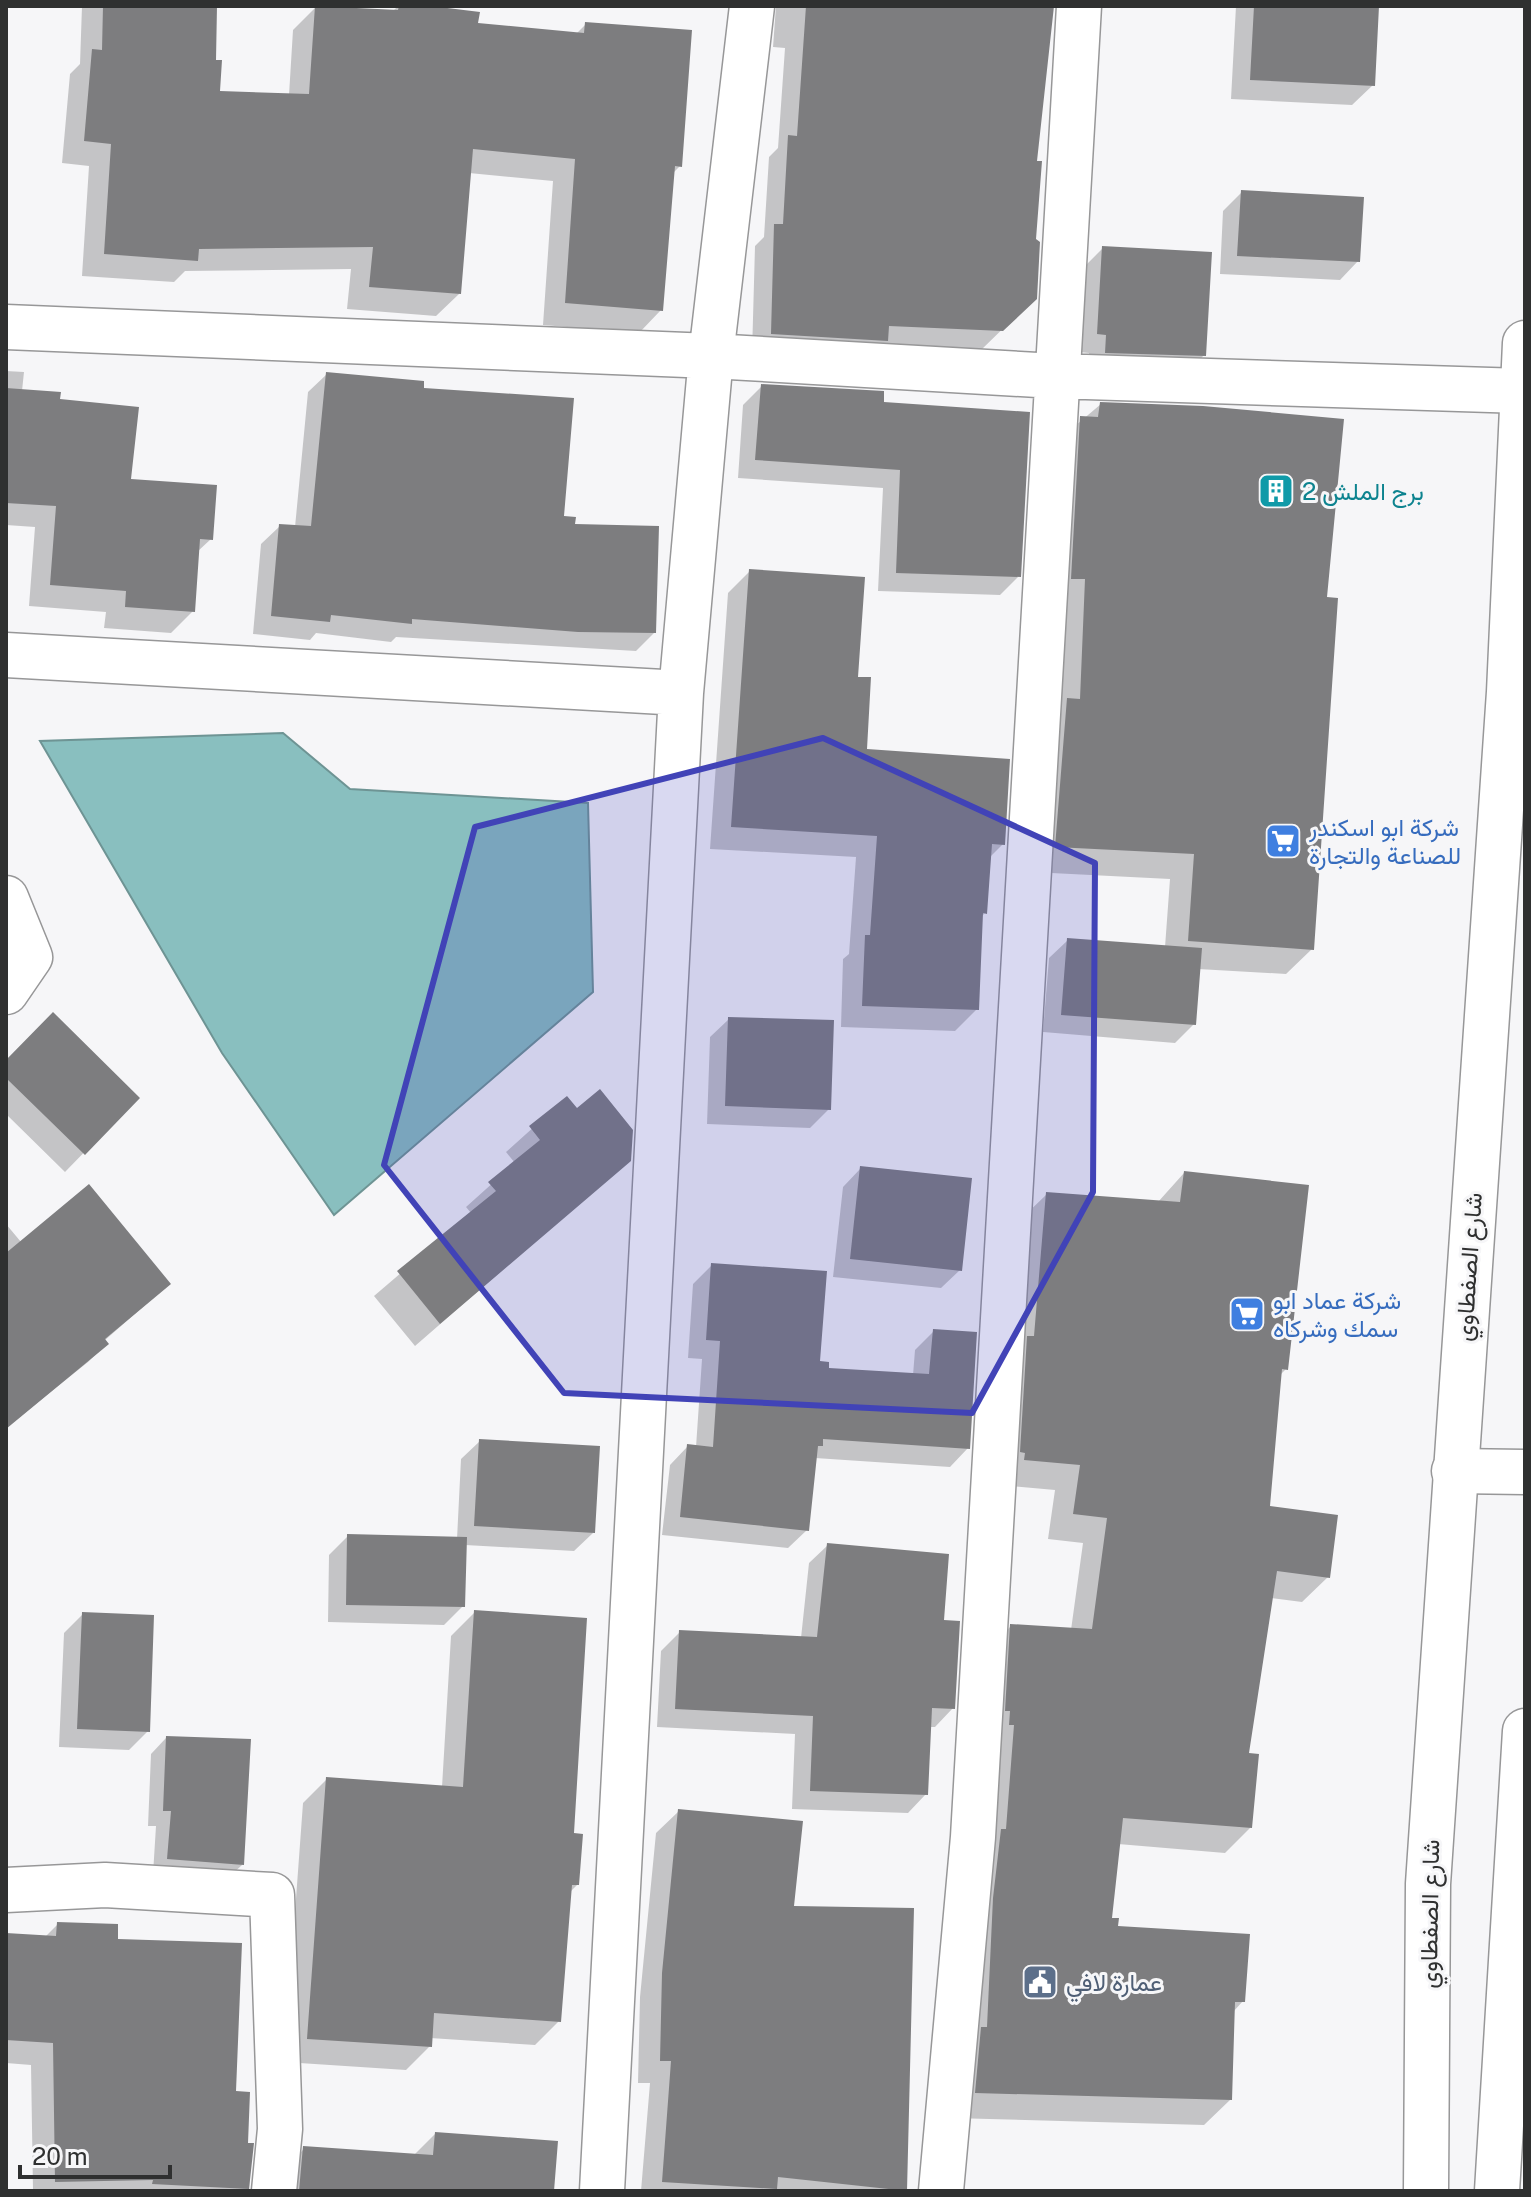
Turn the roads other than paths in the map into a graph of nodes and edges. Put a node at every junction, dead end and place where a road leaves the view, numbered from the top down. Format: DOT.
graph roads {
  1 [pos="752,6"];
  2 [pos="1079,6"];
  3 [pos="6,327"];
  4 [pos="1525,343"];
  5 [pos="711,356"];
  6 [pos="1055,376"];
  7 [pos="1522,391"];
  8 [pos="6,655"];
  9 [pos="681,693"];
  10 [pos="6,898"];
  11 [pos="6,992"];
  12 [pos="1454,1471"];
  13 [pos="1525,1472"];
  14 [pos="1525,1731"];
  15 [pos="6,1890"];
  16 [pos="274,2191"];
  17 [pos="602,2191"];
  18 [pos="941,2191"];
  19 [pos="1426,2191"];
  20 [pos="1497,2191"];
  1 -- 5 [label="street"];
  2 -- 6 [label="street"];
  3 -- 5 [label="street"];
  4 -- 7 [label="street, شارع الصفطاوي"];
  5 -- 6 [label="street"];
  5 -- 9 [label="street"];
  6 -- 7 [label="street"];
  6 -- 18 [label="street"];
  7 -- 12 [label="street, شارع الصفطاوي"];
  8 -- 9 [label="street"];
  9 -- 17 [label="street"];
  10 -- 11 [label="street"];
  12 -- 13 [label="street"];
  12 -- 19 [label="street, شارع الصفطاوي"];
  14 -- 20 [label="street"];
  15 -- 16 [label="street"];
}
